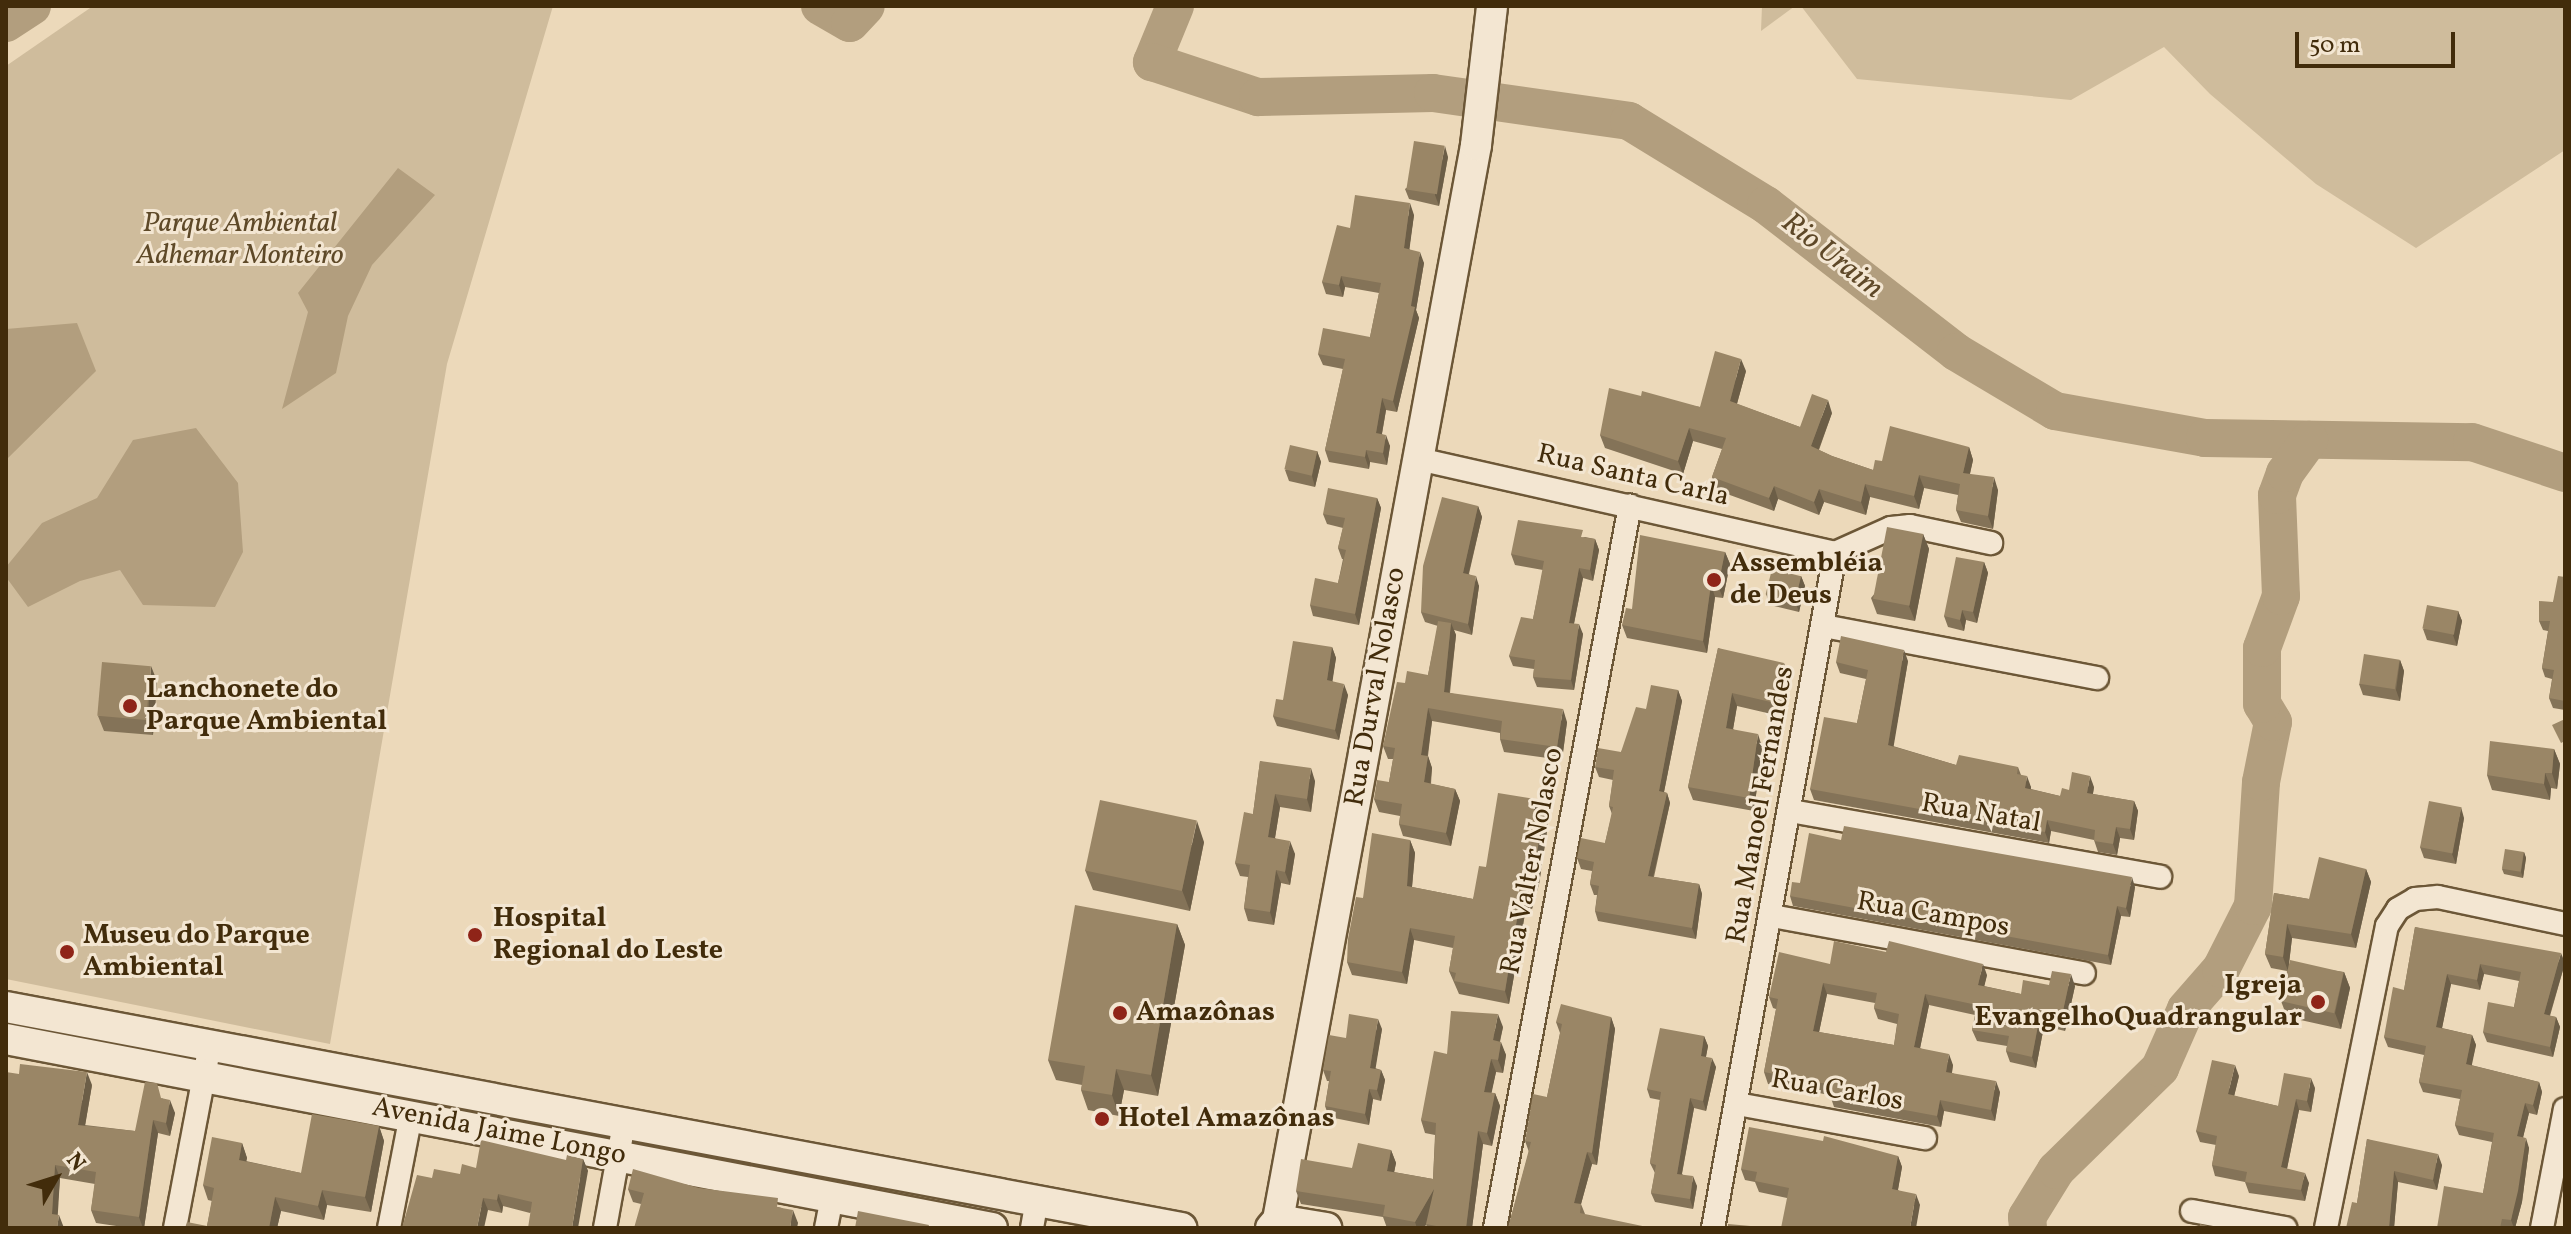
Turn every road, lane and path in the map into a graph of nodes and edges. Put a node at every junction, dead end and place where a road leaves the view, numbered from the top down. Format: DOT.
graph roads {
  1 [pos="1492,6"];
  2 [pos="1418,459"];
  3 [pos="1630,505"];
  4 [pos="1991,543"];
  5 [pos="1835,553"];
  6 [pos="1824,626"];
  7 [pos="2097,678"];
  8 [pos="1791,811"];
  9 [pos="2160,877"];
  10 [pos="1772,916"];
  11 [pos="2565,924"];
  12 [pos="2084,973"];
  13 [pos="6,1007"];
  14 [pos="6,1039"];
  15 [pos="210,1045"];
  16 [pos="204,1076"];
  17 [pos="1737,1104"];
  18 [pos="2565,1109"];
  19 [pos="411,1115"];
  20 [pos="624,1123"];
  21 [pos="1925,1138"];
  22 [pos="619,1155"];
  23 [pos="832,1197"];
  24 [pos="2192,1211"];
  25 [pos="1034,1214"];
  26 [pos="1274,1224"];
  27 [pos="175,1228"];
  28 [pos="389,1228"];
  29 [pos="605,1228"];
  30 [pos="826,1228"];
  31 [pos="992,1228"];
  32 [pos="1181,1228"];
  33 [pos="1326,1228"];
  34 [pos="1495,1228"];
  35 [pos="1713,1228"];
  36 [pos="2285,1228"];
  37 [pos="2326,1228"];
  38 [pos="2542,1228"];
  1 -- 2 [label="street, Rua Durval Nolasco"];
  2 -- 3 [label="street, Rua Santa Carla"];
  2 -- 26 [label="street, Rua Durval Nolasco"];
  3 -- 5 [label="street, Rua Santa Carla"];
  3 -- 34 [label="street, Rua Valter Nolasco"];
  4 -- 5 [label="street"];
  5 -- 6 [label="street, Rua Manoel Fernandes"];
  6 -- 7 [label="street"];
  6 -- 8 [label="street, Rua Manoel Fernandes"];
  8 -- 9 [label="street, Rua Natal"];
  8 -- 10 [label="street, Rua Manoel Fernandes"];
  10 -- 12 [label="street, Rua Campos"];
  10 -- 17 [label="street, Rua Manoel Fernandes"];
  11 -- 37 [label="street"];
  13 -- 15 [label="street"];
  14 -- 16 [label="street, Avenida Jaime Longo"];
  15 -- 16 [label="street"];
  15 -- 20 [label="street"];
  16 -- 19 [label="street, Avenida Jaime Longo"];
  16 -- 27 [label="street"];
  17 -- 21 [label="street, Rua Carlos"];
  17 -- 35 [label="street, Rua Manoel Fernandes"];
  18 -- 38 [label="street"];
  19 -- 22 [label="street, Avenida Jaime Longo"];
  19 -- 28 [label="street"];
  20 -- 22 [label="street"];
  20 -- 25 [label="street"];
  22 -- 23 [label="street, Avenida Jaime Longo"];
  22 -- 29 [label="street"];
  23 -- 30 [label="street"];
  23 -- 31 [label="street, Avenida Jaime Longo"];
  24 -- 36 [label="street"];
  25 -- 32 [label="street"];
  26 -- 33 [label="street"];
}
